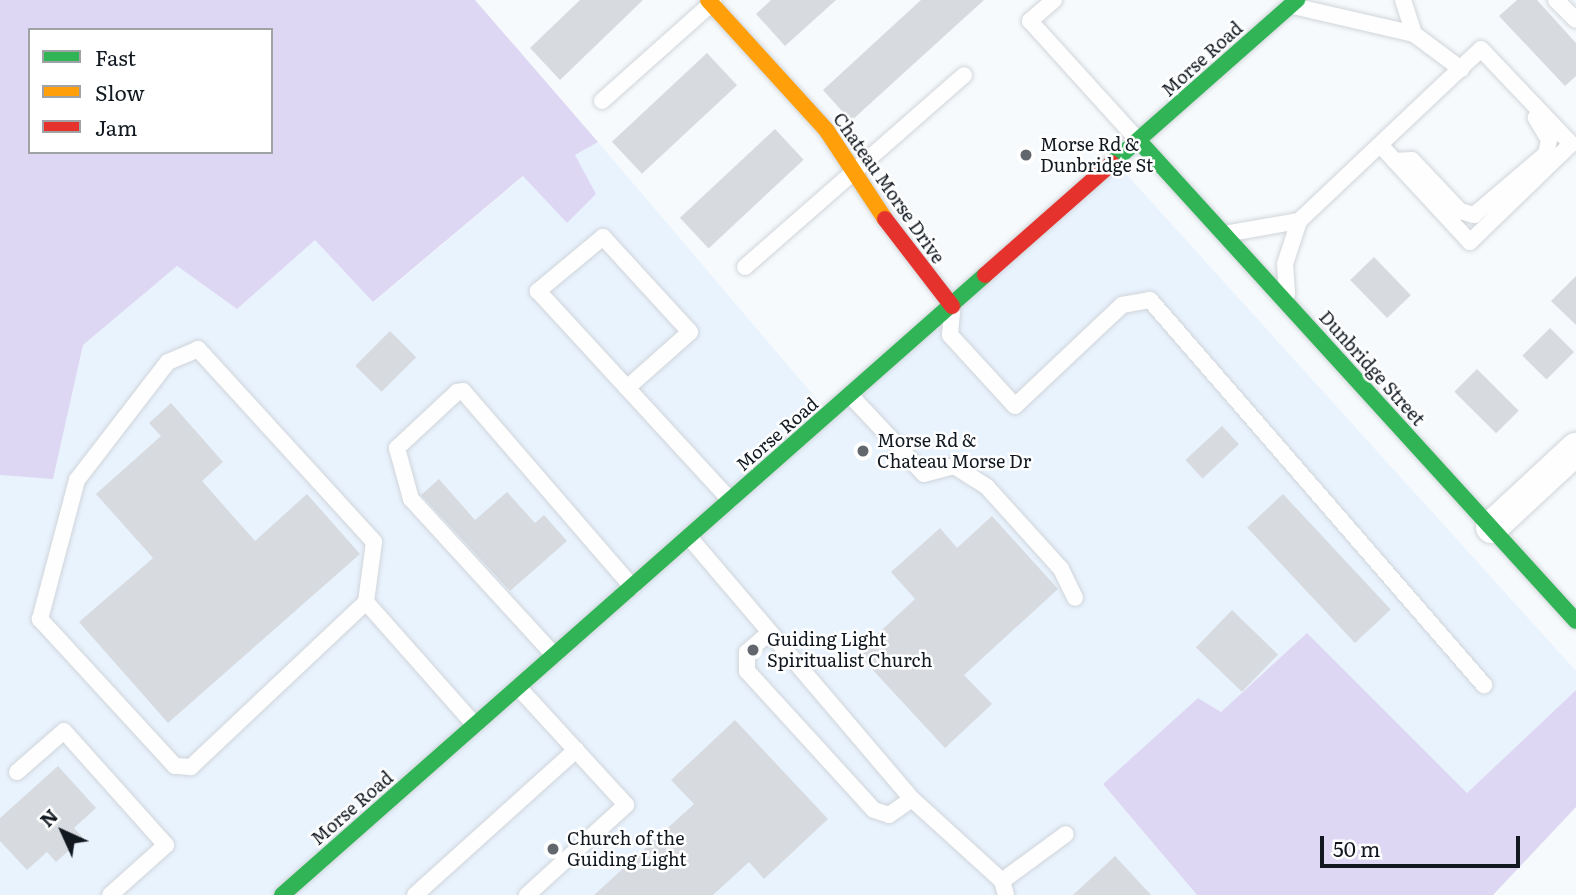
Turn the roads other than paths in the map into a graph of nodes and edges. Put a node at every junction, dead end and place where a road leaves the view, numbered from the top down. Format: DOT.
graph roads {
  1 [pos="1054,0"];
  2 [pos="1262,0"];
  3 [pos="1403,0"];
  4 [pos="1556,0"];
  5 [pos="712,1"];
  6 [pos="1294,2"];
  7 [pos="1277,18"];
  8 [pos="1576,20"];
  9 [pos="1414,34"];
  10 [pos="1486,54"];
  11 [pos="1461,69"];
  12 [pos="964,75"];
  13 [pos="602,101"];
  14 [pos="1139,141"];
  15 [pos="1381,146"];
  16 [pos="1395,161"];
  17 [pos="853,171"];
  18 [pos="1299,221"];
  19 [pos="1223,234"];
  20 [pos="745,267"];
  21 [pos="1288,304"];
  22 [pos="952,306"];
  23 [pos="627,388"];
  24 [pos="850,395"];
  25 [pos="1576,449"];
  26 [pos="730,500"];
  27 [pos="1492,527"];
  28 [pos="689,537"];
  29 [pos="632,587"];
  30 [pos="1075,598"];
  31 [pos="366,602"];
  32 [pos="1576,621"];
  33 [pos="769,634"];
  34 [pos="554,655"];
  35 [pos="1484,685"];
  36 [pos="518,687"];
  37 [pos="475,725"];
  38 [pos="576,750"];
  39 [pos="17,772"];
  40 [pos="912,799"];
  41 [pos="1066,834"];
  42 [pos="1004,888"];
  43 [pos="110,895"];
  44 [pos="282,895"];
  45 [pos="415,895"];
  46 [pos="527,895"];
  1 -- 14 [label="lane"];
  2 -- 7 [label="lane"];
  3 -- 9 [label="lane"];
  4 -- 8 [label="lane"];
  5 -- 13 [label="lane"];
  5 -- 17 [label="main road, Chateau Morse Drive"];
  6 -- 7 [label="main road, Morse Road"];
  6 -- 9 [label="lane"];
  7 -- 14 [label="main road, Morse Road"];
  9 -- 11 [label="lane"];
  10 -- 11 [label="lane"];
  10 -- 16 [label="lane"];
  10 -- 16 [label="lane"];
  11 -- 15 [label="lane"];
  12 -- 17 [label="lane"];
  14 -- 19 [label="main road, Dunbridge Street"];
  14 -- 22 [label="main road, Morse Road"];
  15 -- 16 [label="lane"];
  15 -- 18 [label="lane"];
  17 -- 20 [label="lane"];
  17 -- 22 [label="main road, Chateau Morse Drive"];
  18 -- 19 [label="lane"];
  18 -- 21 [label="lane"];
  19 -- 21 [label="main road, Dunbridge Street"];
  21 -- 27 [label="main road, Dunbridge Street"];
  22 -- 24 [label="main road, Morse Road"];
  22 -- 35 [label="lane"];
  23 -- 23 [label="lane"];
  23 -- 26 [label="lane"];
  24 -- 26 [label="main road, Morse Road"];
  24 -- 30 [label="lane"];
  25 -- 27 [label="street"];
  26 -- 28 [label="main road, Morse Road"];
  27 -- 32 [label="main road, Dunbridge Street"];
  28 -- 29 [label="main road, Morse Road"];
  28 -- 33 [label="lane"];
  29 -- 34 [label="main road, Morse Road"];
  29 -- 34 [label="lane"];
  31 -- 31 [label="lane"];
  31 -- 37 [label="lane"];
  33 -- 40 [label="lane"];
  33 -- 40 [label="lane"];
  34 -- 36 [label="main road, Morse Road"];
  36 -- 37 [label="main road, Morse Road"];
  36 -- 38 [label="lane"];
  37 -- 44 [label="main road, Morse Road"];
  38 -- 45 [label="lane"];
  38 -- 46 [label="lane"];
  39 -- 43 [label="lane"];
  40 -- 42 [label="lane"];
  41 -- 42 [label="lane"];
}
